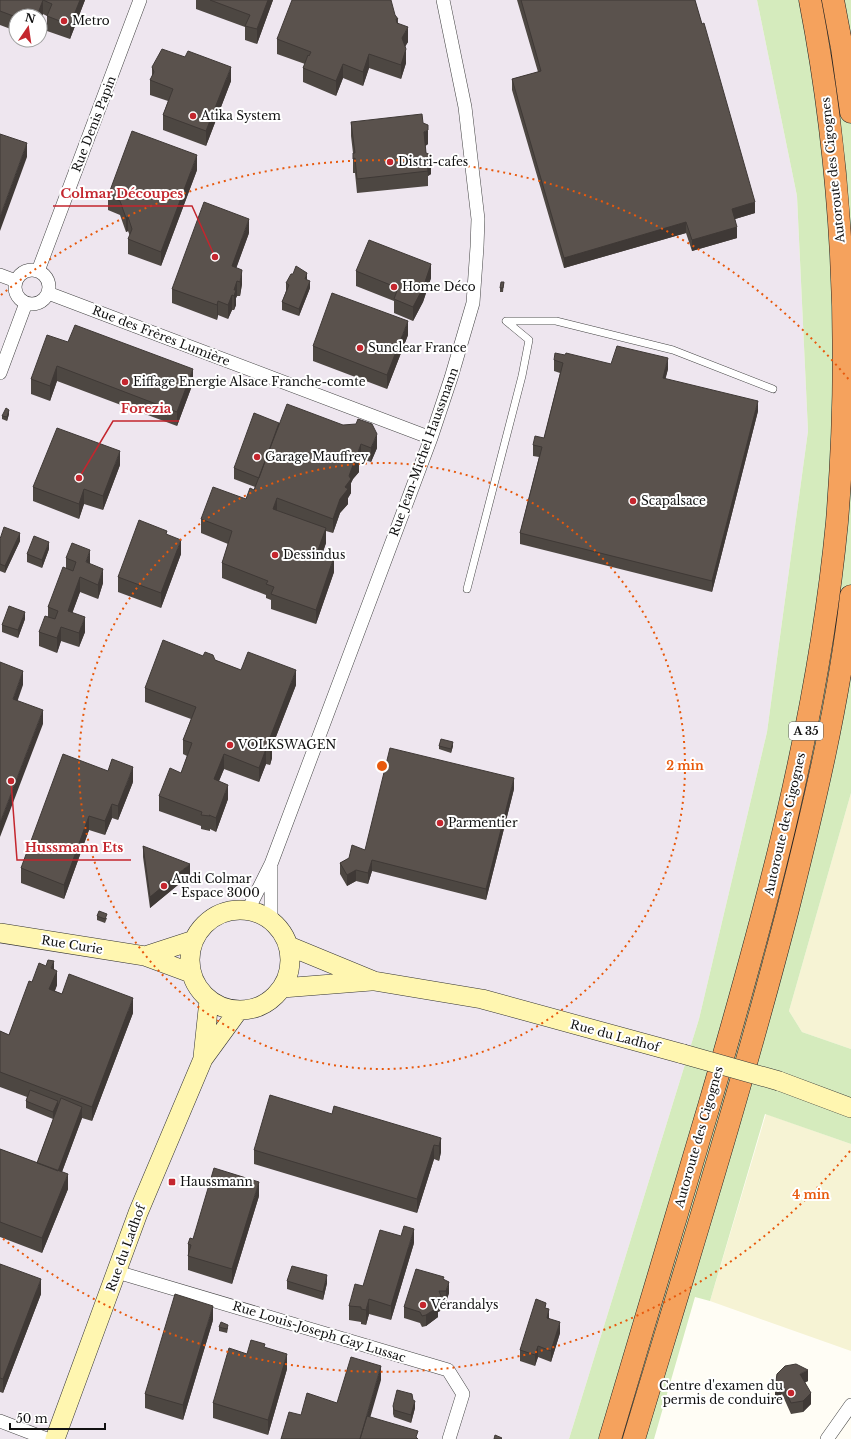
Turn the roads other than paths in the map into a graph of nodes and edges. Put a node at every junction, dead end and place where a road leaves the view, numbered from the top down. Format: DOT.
graph roads {
  1 [pos="140,0"];
  2 [pos="444,0"];
  3 [pos="810,0"];
  4 [pos="833,0"];
  5 [pos="851,112"];
  6 [pos="38,271"];
  7 [pos="0,275"];
  8 [pos="16,281"];
  9 [pos="48,293"];
  10 [pos="26,303"];
  11 [pos="0,373"];
  12 [pos="773,389"];
  13 [pos="431,438"];
  14 [pos="467,589"];
  15 [pos="851,596"];
  16 [pos="271,864"];
  17 [pos="248,910"];
  18 [pos="270,920"];
  19 [pos="0,933"];
  20 [pos="194,940"];
  21 [pos="289,946"];
  22 [pos="145,956"];
  23 [pos="191,973"];
  24 [pos="374,981"];
  25 [pos="282,988"];
  26 [pos="209,1000"];
  27 [pos="238,1010"];
  28 [pos="202,1059"];
  29 [pos="851,1108"];
  30 [pos="117,1272"];
  31 [pos="851,1405"];
  32 [pos="0,1421"];
  33 [pos="47,1439"];
  34 [pos="55,1439"];
  35 [pos="449,1439"];
  36 [pos="610,1439"];
  37 [pos="634,1439"];
  38 [pos="827,1439"];
  1 -- 6 [label="street, Rue Denis Papin"];
  2 -- 13 [label="street, Rue Jean-Michel Haussmann"];
  3 -- 36 [label="highway, Autoroute des Cigognes / A 35"];
  4 -- 5 [label="highway, Autoroute des Cigognes"];
  6 -- 8 [label="street"];
  6 -- 9 [label="street"];
  7 -- 8 [label="street"];
  8 -- 10 [label="street"];
  9 -- 10 [label="street"];
  9 -- 13 [label="street, Rue des Frères Lumière"];
  10 -- 11 [label="street"];
  12 -- 14 [label="lane"];
  13 -- 16 [label="street, Rue Jean-Michel Haussmann"];
  15 -- 37 [label="highway, Autoroute des Cigognes / A 35"];
  16 -- 17 [label="street, Rue Jean-Michel Haussmann"];
  16 -- 18 [label="street, Rue Jean-Michel Haussmann"];
  17 -- 18 [label="main road"];
  17 -- 20 [label="main road"];
  18 -- 21 [label="main road"];
  19 -- 22 [label="main road, Rue Curie"];
  20 -- 22 [label="main road, Rue Curie"];
  20 -- 23 [label="main road"];
  21 -- 24 [label="main road, Rue du Ladhof"];
  21 -- 25 [label="main road"];
  22 -- 23 [label="main road, Rue Curie"];
  23 -- 26 [label="main road"];
  24 -- 25 [label="main road, Rue du Ladhof"];
  24 -- 29 [label="main road, Rue du Ladhof, bridge"];
  25 -- 27 [label="main road"];
  26 -- 27 [label="main road"];
  26 -- 28 [label="main road, Rue du Ladhof"];
  27 -- 28 [label="main road, Rue du Ladhof"];
  28 -- 30 [label="main road, Rue du Ladhof"];
  30 -- 34 [label="main road, Rue du Ladhof"];
  30 -- 35 [label="street, Rue Louis-Joseph Gay Lussac"];
  31 -- 38 [label="street"];
  32 -- 33 [label="street"];
}
